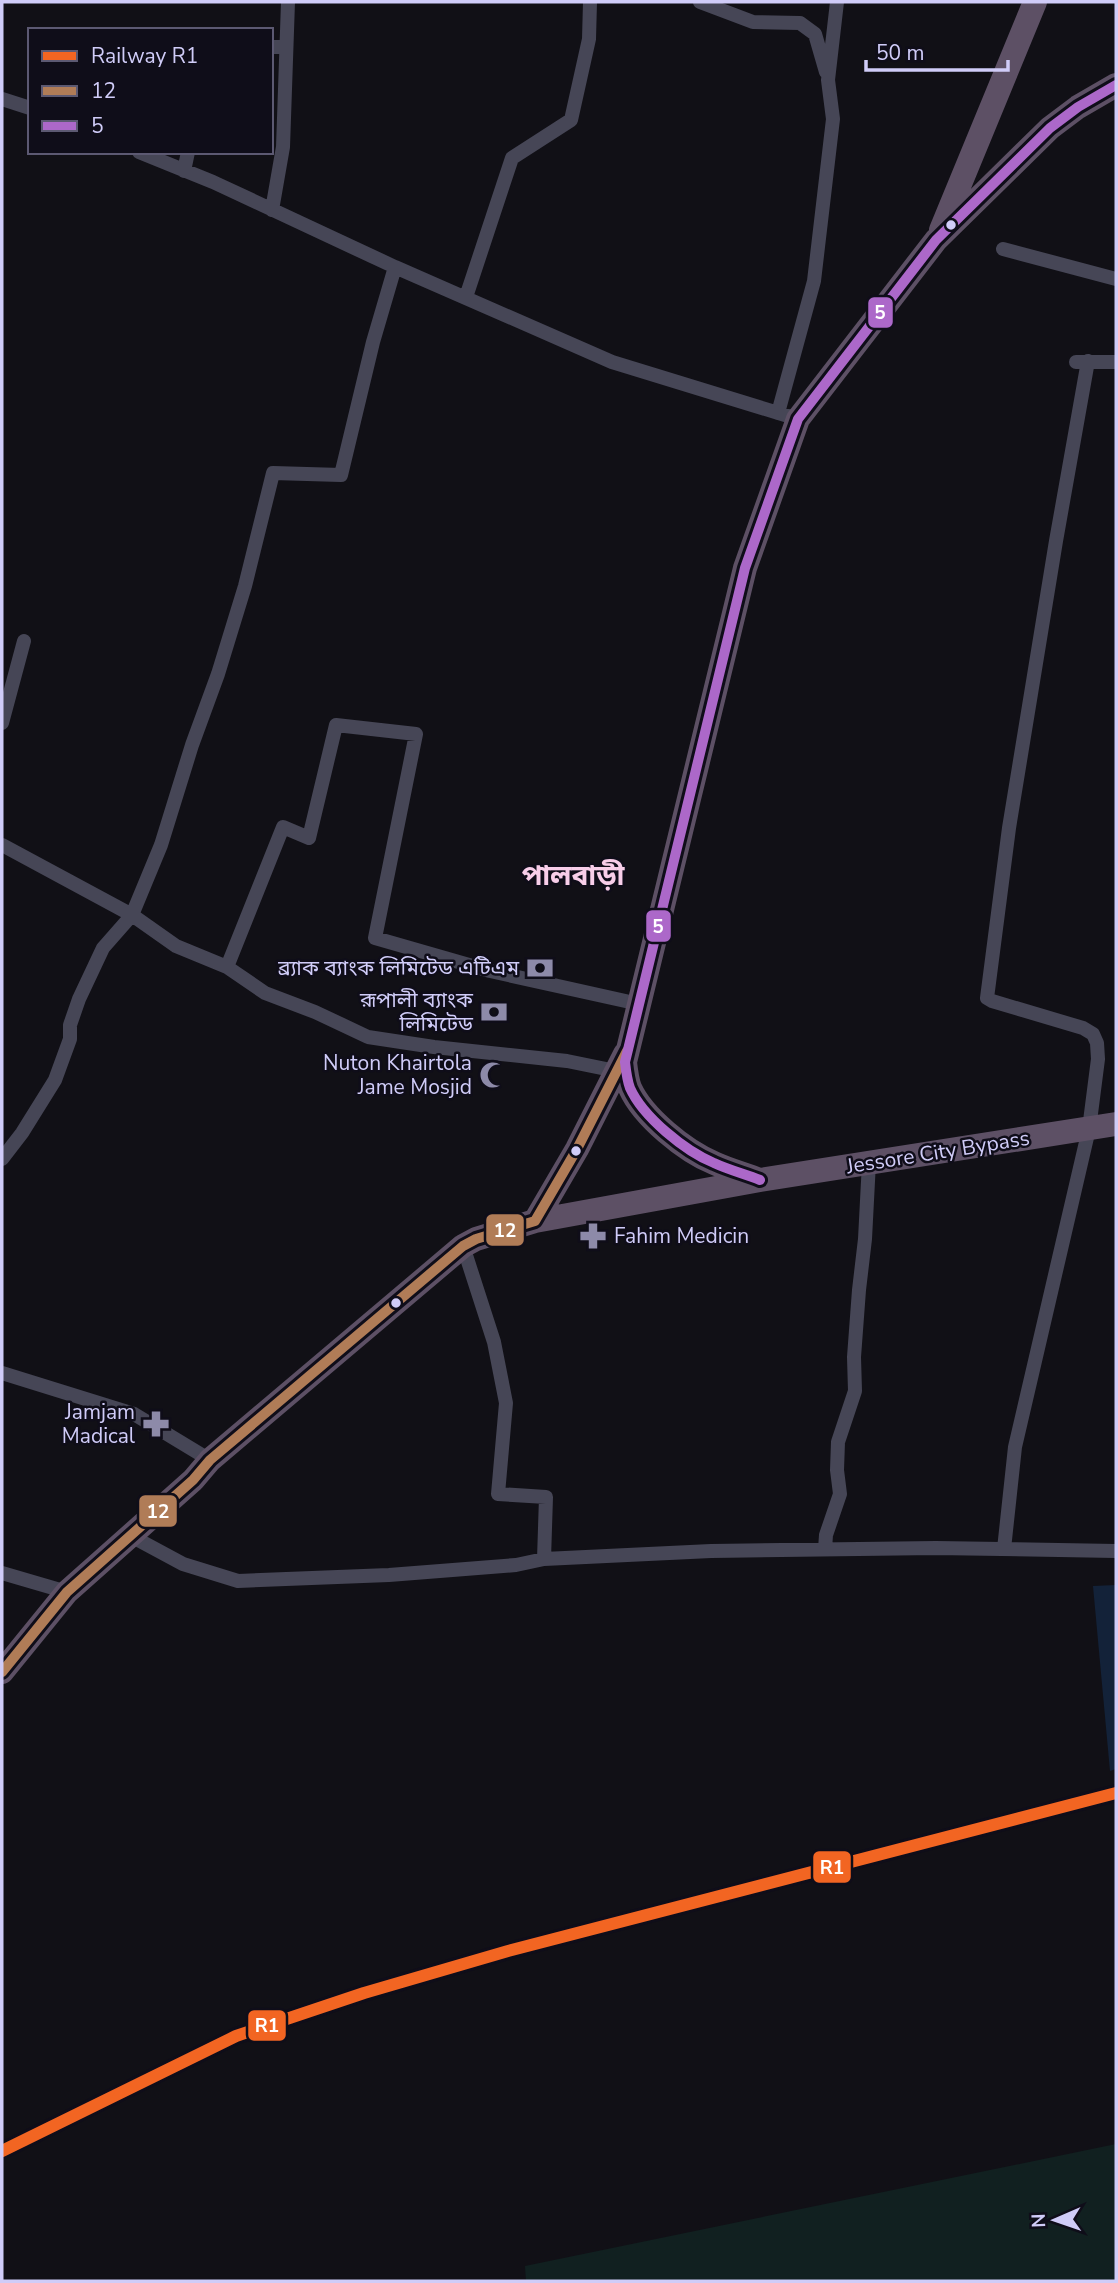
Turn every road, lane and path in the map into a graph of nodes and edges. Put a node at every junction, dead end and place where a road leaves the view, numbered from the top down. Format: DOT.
graph roads {
  1 [pos="288,2"];
  2 [pos="590,2"];
  3 [pos="700,2"];
  4 [pos="837,2"];
  5 [pos="1035,2"];
  6 [pos="279,47"];
  7 [pos="828,80"];
  8 [pos="1116,85"];
  9 [pos="2,99"];
  10 [pos="28,107"];
  11 [pos="144,154"];
  12 [pos="188,154"];
  13 [pos="184,171"];
  14 [pos="272,210"];
  15 [pos="936,240"];
  16 [pos="1003,249"];
  17 [pos="395,267"];
  18 [pos="1116,279"];
  19 [pos="466,297"];
  20 [pos="1116,362"];
  21 [pos="788,416"];
  22 [pos="24,641"];
  23 [pos="2,723"];
  24 [pos="2,845"];
  25 [pos="132,915"];
  26 [pos="227,967"];
  27 [pos="639,1004"];
  28 [pos="622,1061"];
  29 [pos="1116,1124"];
  30 [pos="1089,1129"];
  31 [pos="2,1159"];
  32 [pos="869,1162"];
  33 [pos="760,1180"];
  34 [pos="535,1221"];
  35 [pos="463,1246"];
  36 [pos="2,1373"];
  37 [pos="210,1460"];
  38 [pos="131,1536"];
  39 [pos="825,1549"];
  40 [pos="1004,1549"];
  41 [pos="1116,1551"];
  42 [pos="544,1559"];
  43 [pos="2,1573"];
  44 [pos="67,1592"];
  45 [pos="2,1672"];
  1 -- 6 [label="street"];
  2 -- 19 [label="street"];
  3 -- 7 [label="street"];
  4 -- 7 [label="street"];
  5 -- 15 [label="highway"];
  6 -- 14 [label="street"];
  7 -- 21 [label="street"];
  8 -- 15 [label="highway"];
  9 -- 10 [label="street"];
  11 -- 13 [label="street"];
  12 -- 13 [label="street"];
  13 -- 14 [label="street"];
  14 -- 17 [label="street"];
  15 -- 21 [label="highway"];
  16 -- 18 [label="street"];
  17 -- 19 [label="street"];
  17 -- 25 [label="street"];
  19 -- 21 [label="street"];
  20 -- 30 [label="street"];
  21 -- 27 [label="highway"];
  22 -- 23 [label="street"];
  24 -- 25 [label="street"];
  25 -- 26 [label="street"];
  25 -- 31 [label="street"];
  26 -- 27 [label="street"];
  26 -- 28 [label="street"];
  27 -- 28 [label="highway"];
  28 -- 33 [label="highway"];
  28 -- 34 [label="highway"];
  29 -- 30 [label="highway, Jessore City Bypass"];
  30 -- 32 [label="highway, Jessore City Bypass"];
  30 -- 40 [label="street"];
  32 -- 33 [label="highway, Jessore City Bypass"];
  32 -- 39 [label="street"];
  33 -- 34 [label="highway, Jessore City Bypass"];
  34 -- 35 [label="highway, Jessore City Bypass"];
  35 -- 37 [label="highway, Jessore City Bypass"];
  35 -- 42 [label="street"];
  36 -- 37 [label="street"];
  37 -- 38 [label="highway, Jessore City Bypass"];
  38 -- 42 [label="street"];
  38 -- 44 [label="highway, Jessore City Bypass"];
  39 -- 40 [label="street"];
  39 -- 42 [label="street"];
  40 -- 41 [label="street"];
  43 -- 44 [label="street"];
  44 -- 45 [label="highway, Jessore City Bypass"];
}
